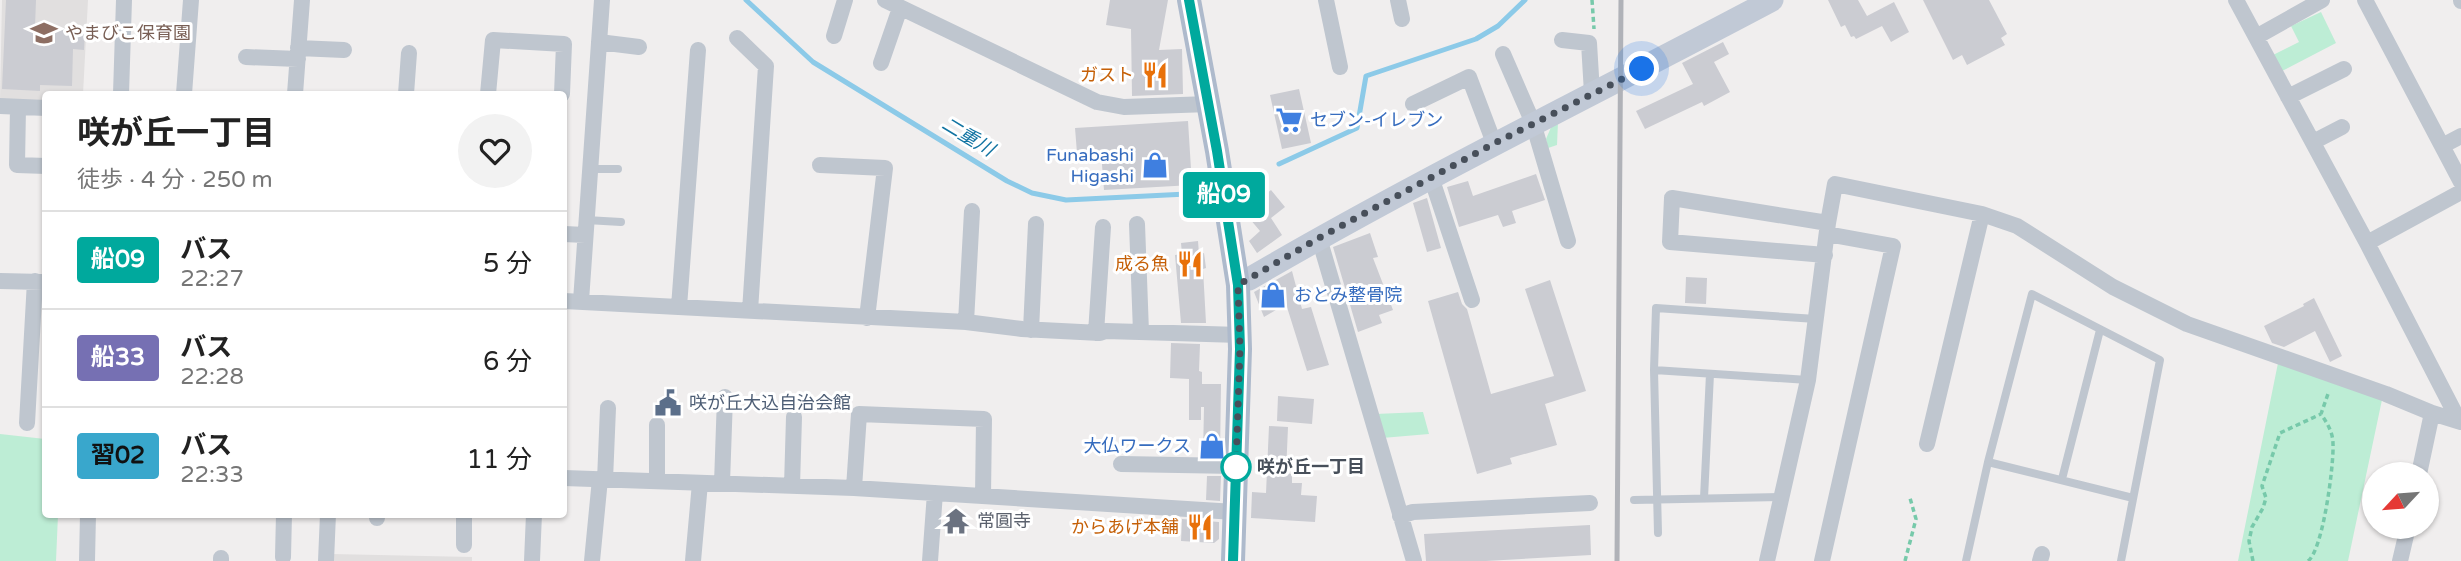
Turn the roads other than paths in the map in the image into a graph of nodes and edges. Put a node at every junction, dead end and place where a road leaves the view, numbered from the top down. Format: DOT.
graph roads {
  1 [pos="124,0"];
  2 [pos="191,0"];
  3 [pos="290,0"];
  4 [pos="302,0"];
  5 [pos="602,0"];
  6 [pos="845,0"];
  7 [pos="885,0"];
  8 [pos="1189,0"];
  9 [pos="1326,0"];
  10 [pos="1398,0"];
  11 [pos="1772,0"];
  12 [pos="2236,0"];
  13 [pos="2322,0"];
  14 [pos="2365,0"];
  15 [pos="900,8"];
  16 [pos="1402,19"];
  17 [pos="834,36"];
  18 [pos="2256,37"];
  19 [pos="737,38"];
  20 [pos="1562,40"];
  21 [pos="599,42"];
  22 [pos="639,47"];
  23 [pos="344,50"];
  24 [pos="698,50"];
  25 [pos="298,53"];
  26 [pos="409,53"];
  27 [pos="1503,54"];
  28 [pos="246,57"];
  29 [pos="881,63"];
  30 [pos="1340,67"];
  31 [pos="2344,69"];
  32 [pos="121,91"];
  33 [pos="184,91"];
  34 [pos="295,91"];
  35 [pos="406,91"];
  36 [pos="488,91"];
  37 [pos="562,91"];
  38 [pos="1591,93"];
  39 [pos="2288,97"];
  40 [pos="1209,104"];
  41 [pos="1413,104"];
  42 [pos="0,106"];
  43 [pos="18,107"];
  44 [pos="42,108"];
  45 [pos="1533,123"];
  46 [pos="2342,127"];
  47 [pos="2461,136"];
  48 [pos="2313,142"];
  49 [pos="1493,144"];
  50 [pos="2442,146"];
  51 [pos="820,164"];
  52 [pos="42,166"];
  53 [pos="590,169"];
  54 [pos="618,169"];
  55 [pos="1431,177"];
  56 [pos="2461,182"];
  57 [pos="2461,192"];
  58 [pos="972,211"];
  59 [pos="1982,214"];
  60 [pos="621,222"];
  61 [pos="1137,224"];
  62 [pos="1036,225"];
  63 [pos="1103,227"];
  64 [pos="586,228"];
  65 [pos="1827,228"];
  66 [pos="567,233"];
  67 [pos="1319,238"];
  68 [pos="1568,241"];
  69 [pos="2367,243"];
  70 [pos="1825,255"];
  71 [pos="0,281"];
  72 [pos="40,281"];
  73 [pos="1243,282"];
  74 [pos="1472,300"];
  75 [pos="567,301"];
  76 [pos="581,301"];
  77 [pos="679,307"];
  78 [pos="750,311"];
  79 [pos="867,317"];
  80 [pos="1816,319"];
  81 [pos="966,322"];
  82 [pos="1031,330"];
  83 [pos="2100,330"];
  84 [pos="1141,332"];
  85 [pos="1096,333"];
  86 [pos="1240,335"];
  87 [pos="1654,370"];
  88 [pos="1710,374"];
  89 [pos="1808,380"];
  90 [pos="725,397"];
  91 [pos="608,408"];
  92 [pos="2431,414"];
  93 [pos="794,417"];
  94 [pos="2460,421"];
  95 [pos="27,423"];
  96 [pos="657,425"];
  97 [pos="1927,444"];
  98 [pos="1988,462"];
  99 [pos="2421,462"];
  100 [pos="1121,464"];
  101 [pos="1236,466"];
  102 [pos="567,478"];
  103 [pos="603,479"];
  104 [pos="2062,479"];
  105 [pos="657,481"];
  106 [pos="700,483"];
  107 [pos="722,483"];
  108 [pos="792,486"];
  109 [pos="854,488"];
  110 [pos="935,493"];
  111 [pos="983,496"];
  112 [pos="1783,497"];
  113 [pos="1704,498"];
  114 [pos="2133,498"];
  115 [pos="1658,499"];
  116 [pos="1634,500"];
  117 [pos="1590,503"];
  118 [pos="1235,512"];
  119 [pos="1400,516"];
  120 [pos="88,518"];
  121 [pos="284,518"];
  122 [pos="328,518"];
  123 [pos="464,518"];
  124 [pos="534,518"];
  125 [pos="1658,533"];
  126 [pos="2405,539"];
  127 [pos="464,545"];
  128 [pos="283,557"];
  129 [pos="1770,560"];
  130 [pos="87,561"];
  131 [pos="326,561"];
  132 [pos="533,561"];
  133 [pos="593,561"];
  134 [pos="694,561"];
  135 [pos="930,561"];
  136 [pos="1233,561"];
  137 [pos="1414,561"];
  138 [pos="1822,561"];
  139 [pos="1966,561"];
  140 [pos="2121,561"];
  141 [pos="2400,561"];
  1 -- 32 [label="street"];
  2 -- 33 [label="street"];
  3 -- 4 [label="street"];
  4 -- 25 [label="street"];
  5 -- 21 [label="street"];
  6 -- 17 [label="street"];
  7 -- 15 [label="street"];
  8 -- 40 [label="main road"];
  9 -- 30 [label="street"];
  10 -- 16 [label="street"];
  11 -- 38 [label="street"];
  12 -- 18 [label="street"];
  13 -- 18 [label="street"];
  14 -- 50 [label="street"];
  15 -- 29 [label="street"];
  15 -- 40 [label="street"];
  18 -- 39 [label="street"];
  19 -- 78 [label="street"];
  20 -- 38 [label="street"];
  21 -- 22 [label="street"];
  21 -- 53 [label="street"];
  23 -- 25 [label="street"];
  24 -- 77 [label="street"];
  25 -- 28 [label="street"];
  25 -- 34 [label="street"];
  26 -- 35 [label="street"];
  27 -- 45 [label="street"];
  31 -- 39 [label="street"];
  36 -- 37 [label="street"];
  38 -- 45 [label="street"];
  39 -- 48 [label="street"];
  40 -- 73 [label="main road"];
  41 -- 49 [label="street"];
  42 -- 43 [label="street"];
  43 -- 44 [label="street"];
  43 -- 52 [label="street"];
  45 -- 49 [label="street"];
  45 -- 68 [label="street"];
  46 -- 48 [label="street"];
  47 -- 50 [label="street"];
  48 -- 69 [label="street"];
  49 -- 55 [label="street"];
  50 -- 56 [label="street"];
  51 -- 79 [label="street"];
  53 -- 54 [label="lane"];
  53 -- 64 [label="street"];
  55 -- 67 [label="street"];
  55 -- 74 [label="street"];
  57 -- 69 [label="street"];
  58 -- 81 [label="street"];
  59 -- 65 [label="street"];
  59 -- 92 [label="street"];
  59 -- 97 [label="street"];
  60 -- 64 [label="lane"];
  61 -- 84 [label="street"];
  62 -- 82 [label="street"];
  63 -- 85 [label="street"];
  64 -- 66 [label="street"];
  64 -- 76 [label="street"];
  65 -- 70 [label="street"];
  65 -- 70 [label="street"];
  65 -- 138 [label="street"];
  67 -- 73 [label="street"];
  67 -- 119 [label="street"];
  69 -- 94 [label="street"];
  70 -- 80 [label="street"];
  71 -- 72 [label="street"];
  72 -- 95 [label="street"];
  73 -- 86 [label="main road"];
  75 -- 76 [label="street"];
  76 -- 77 [label="street"];
  77 -- 78 [label="street"];
  78 -- 79 [label="street"];
  79 -- 81 [label="street"];
  80 -- 87 [label="lane"];
  80 -- 89 [label="street"];
  81 -- 82 [label="street"];
  82 -- 85 [label="street"];
  83 -- 98 [label="lane"];
  83 -- 104 [label="lane"];
  83 -- 114 [label="lane"];
  84 -- 85 [label="street"];
  84 -- 86 [label="street"];
  86 -- 101 [label="main road"];
  87 -- 88 [label="lane"];
  87 -- 115 [label="lane"];
  88 -- 89 [label="lane"];
  88 -- 113 [label="lane"];
  89 -- 112 [label="street"];
  90 -- 107 [label="street"];
  91 -- 103 [label="street"];
  92 -- 94 [label="street"];
  92 -- 99 [label="street"];
  93 -- 108 [label="street"];
  96 -- 105 [label="street"];
  98 -- 104 [label="lane"];
  98 -- 139 [label="lane"];
  100 -- 101 [label="street"];
  101 -- 118 [label="main road"];
  102 -- 103 [label="street"];
  103 -- 105 [label="street"];
  103 -- 133 [label="street"];
  104 -- 114 [label="lane"];
  105 -- 106 [label="street"];
  106 -- 107 [label="street"];
  106 -- 134 [label="street"];
  107 -- 108 [label="street"];
  108 -- 109 [label="street"];
  109 -- 110 [label="street"];
  109 -- 111 [label="street"];
  110 -- 111 [label="street"];
  110 -- 135 [label="street"];
  111 -- 118 [label="street"];
  112 -- 113 [label="lane"];
  112 -- 129 [label="street"];
  113 -- 115 [label="lane"];
  114 -- 140 [label="lane"];
  115 -- 116 [label="lane"];
  115 -- 125 [label="lane"];
  117 -- 119 [label="street"];
  118 -- 136 [label="main road"];
  119 -- 137 [label="street"];
  120 -- 130 [label="street"];
  121 -- 128 [label="street"];
  122 -- 131 [label="street"];
  123 -- 127 [label="street"];
  124 -- 132 [label="street"];
  126 -- 141 [label="street"];
}
